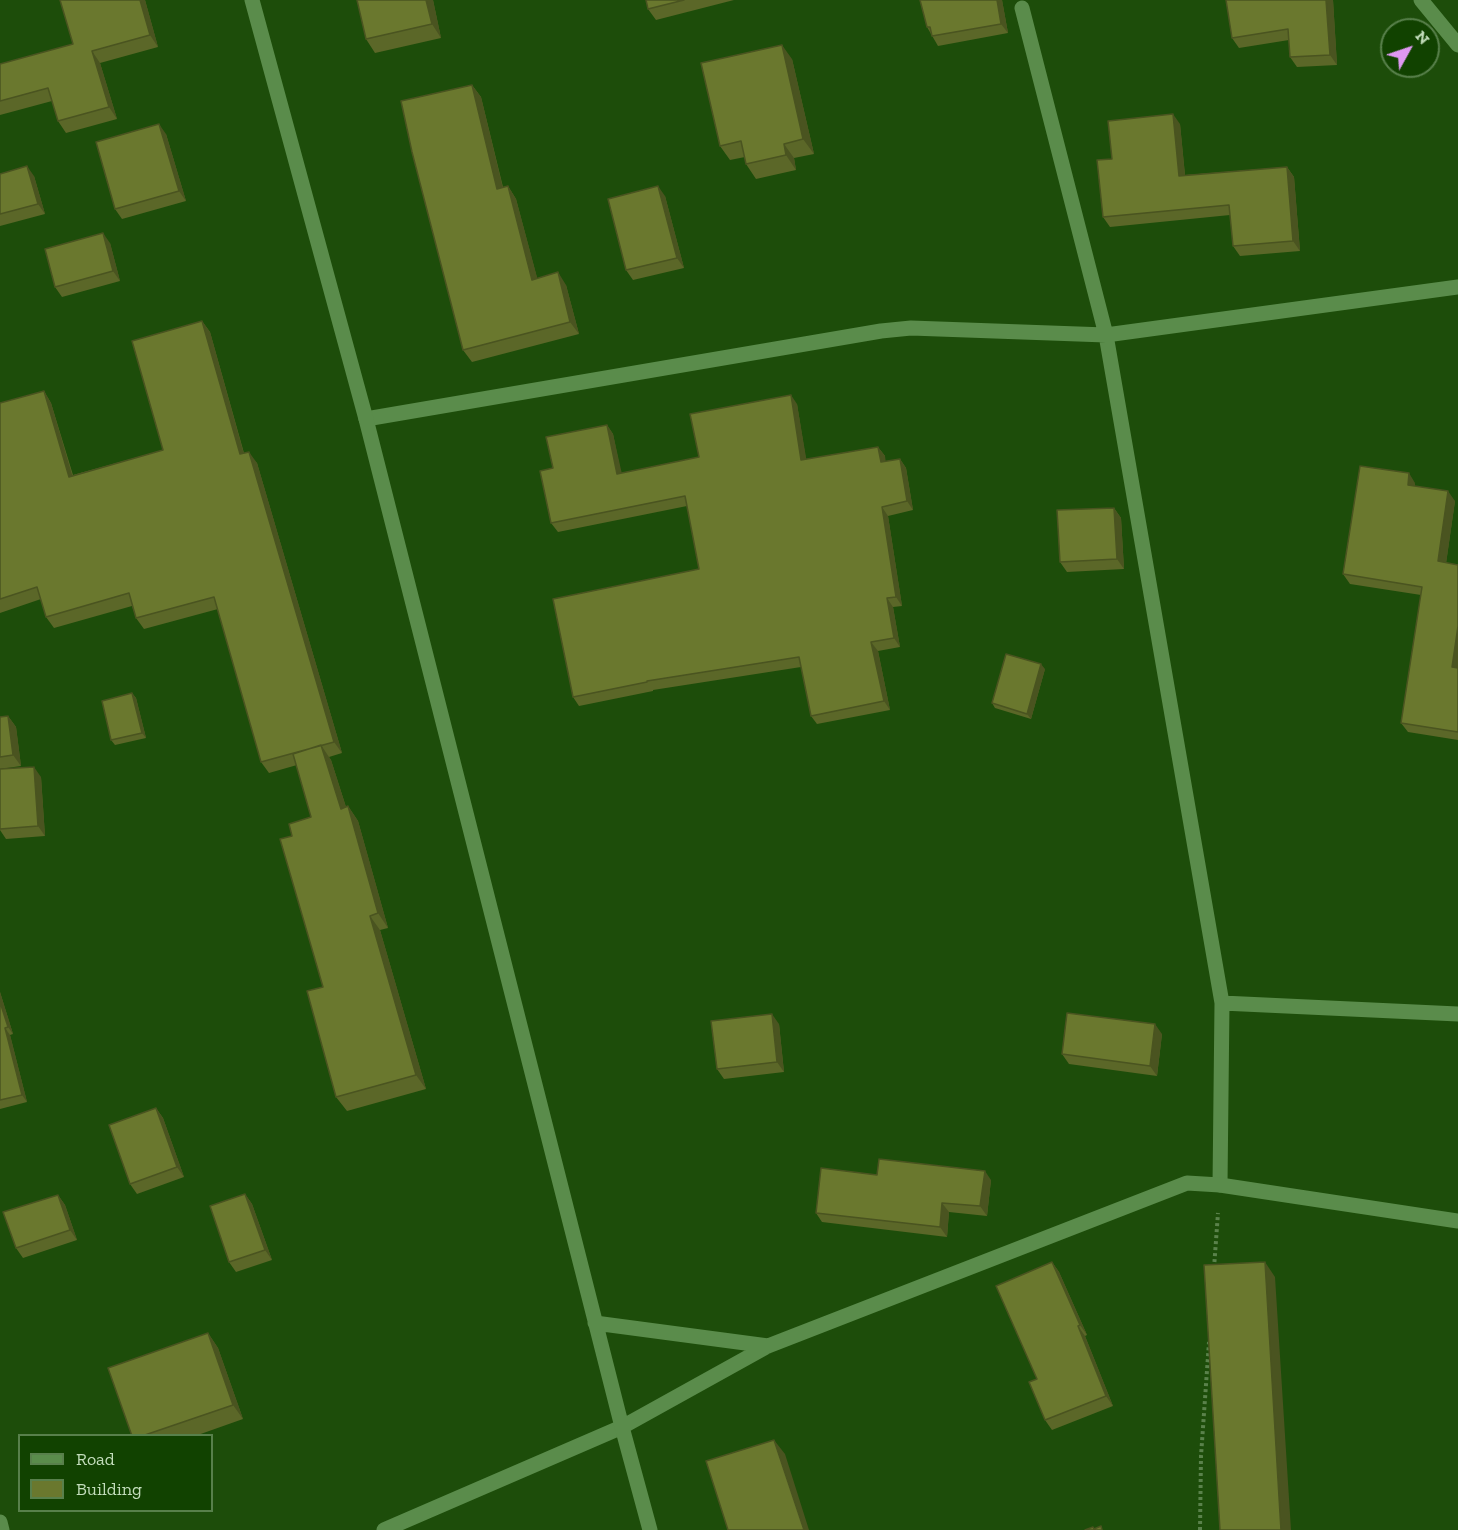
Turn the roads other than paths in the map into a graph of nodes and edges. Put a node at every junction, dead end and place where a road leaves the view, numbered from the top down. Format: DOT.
graph roads {
  1 [pos="252,0"];
  2 [pos="1421,0"];
  3 [pos="1022,8"];
  4 [pos="1458,45"];
  5 [pos="1458,286"];
  6 [pos="1106,335"];
  7 [pos="366,419"];
  8 [pos="1222,1003"];
  9 [pos="1458,1014"];
  10 [pos="1220,1185"];
  11 [pos="1458,1221"];
  12 [pos="595,1323"];
  13 [pos="768,1346"];
  14 [pos="622,1427"];
  15 [pos="0,1522"];
  16 [pos="2,1530"];
  17 [pos="384,1530"];
  18 [pos="650,1530"];
  1 -- 7 [label="street"];
  2 -- 4 [label="street"];
  3 -- 6 [label="street"];
  5 -- 6 [label="street"];
  6 -- 7 [label="street"];
  6 -- 8 [label="street"];
  7 -- 12 [label="street"];
  8 -- 9 [label="street"];
  8 -- 10 [label="street"];
  10 -- 11 [label="street"];
  10 -- 13 [label="street"];
  12 -- 13 [label="street"];
  12 -- 14 [label="street"];
  13 -- 14 [label="street"];
  14 -- 17 [label="street"];
  14 -- 18 [label="street"];
  15 -- 16 [label="street"];
}
